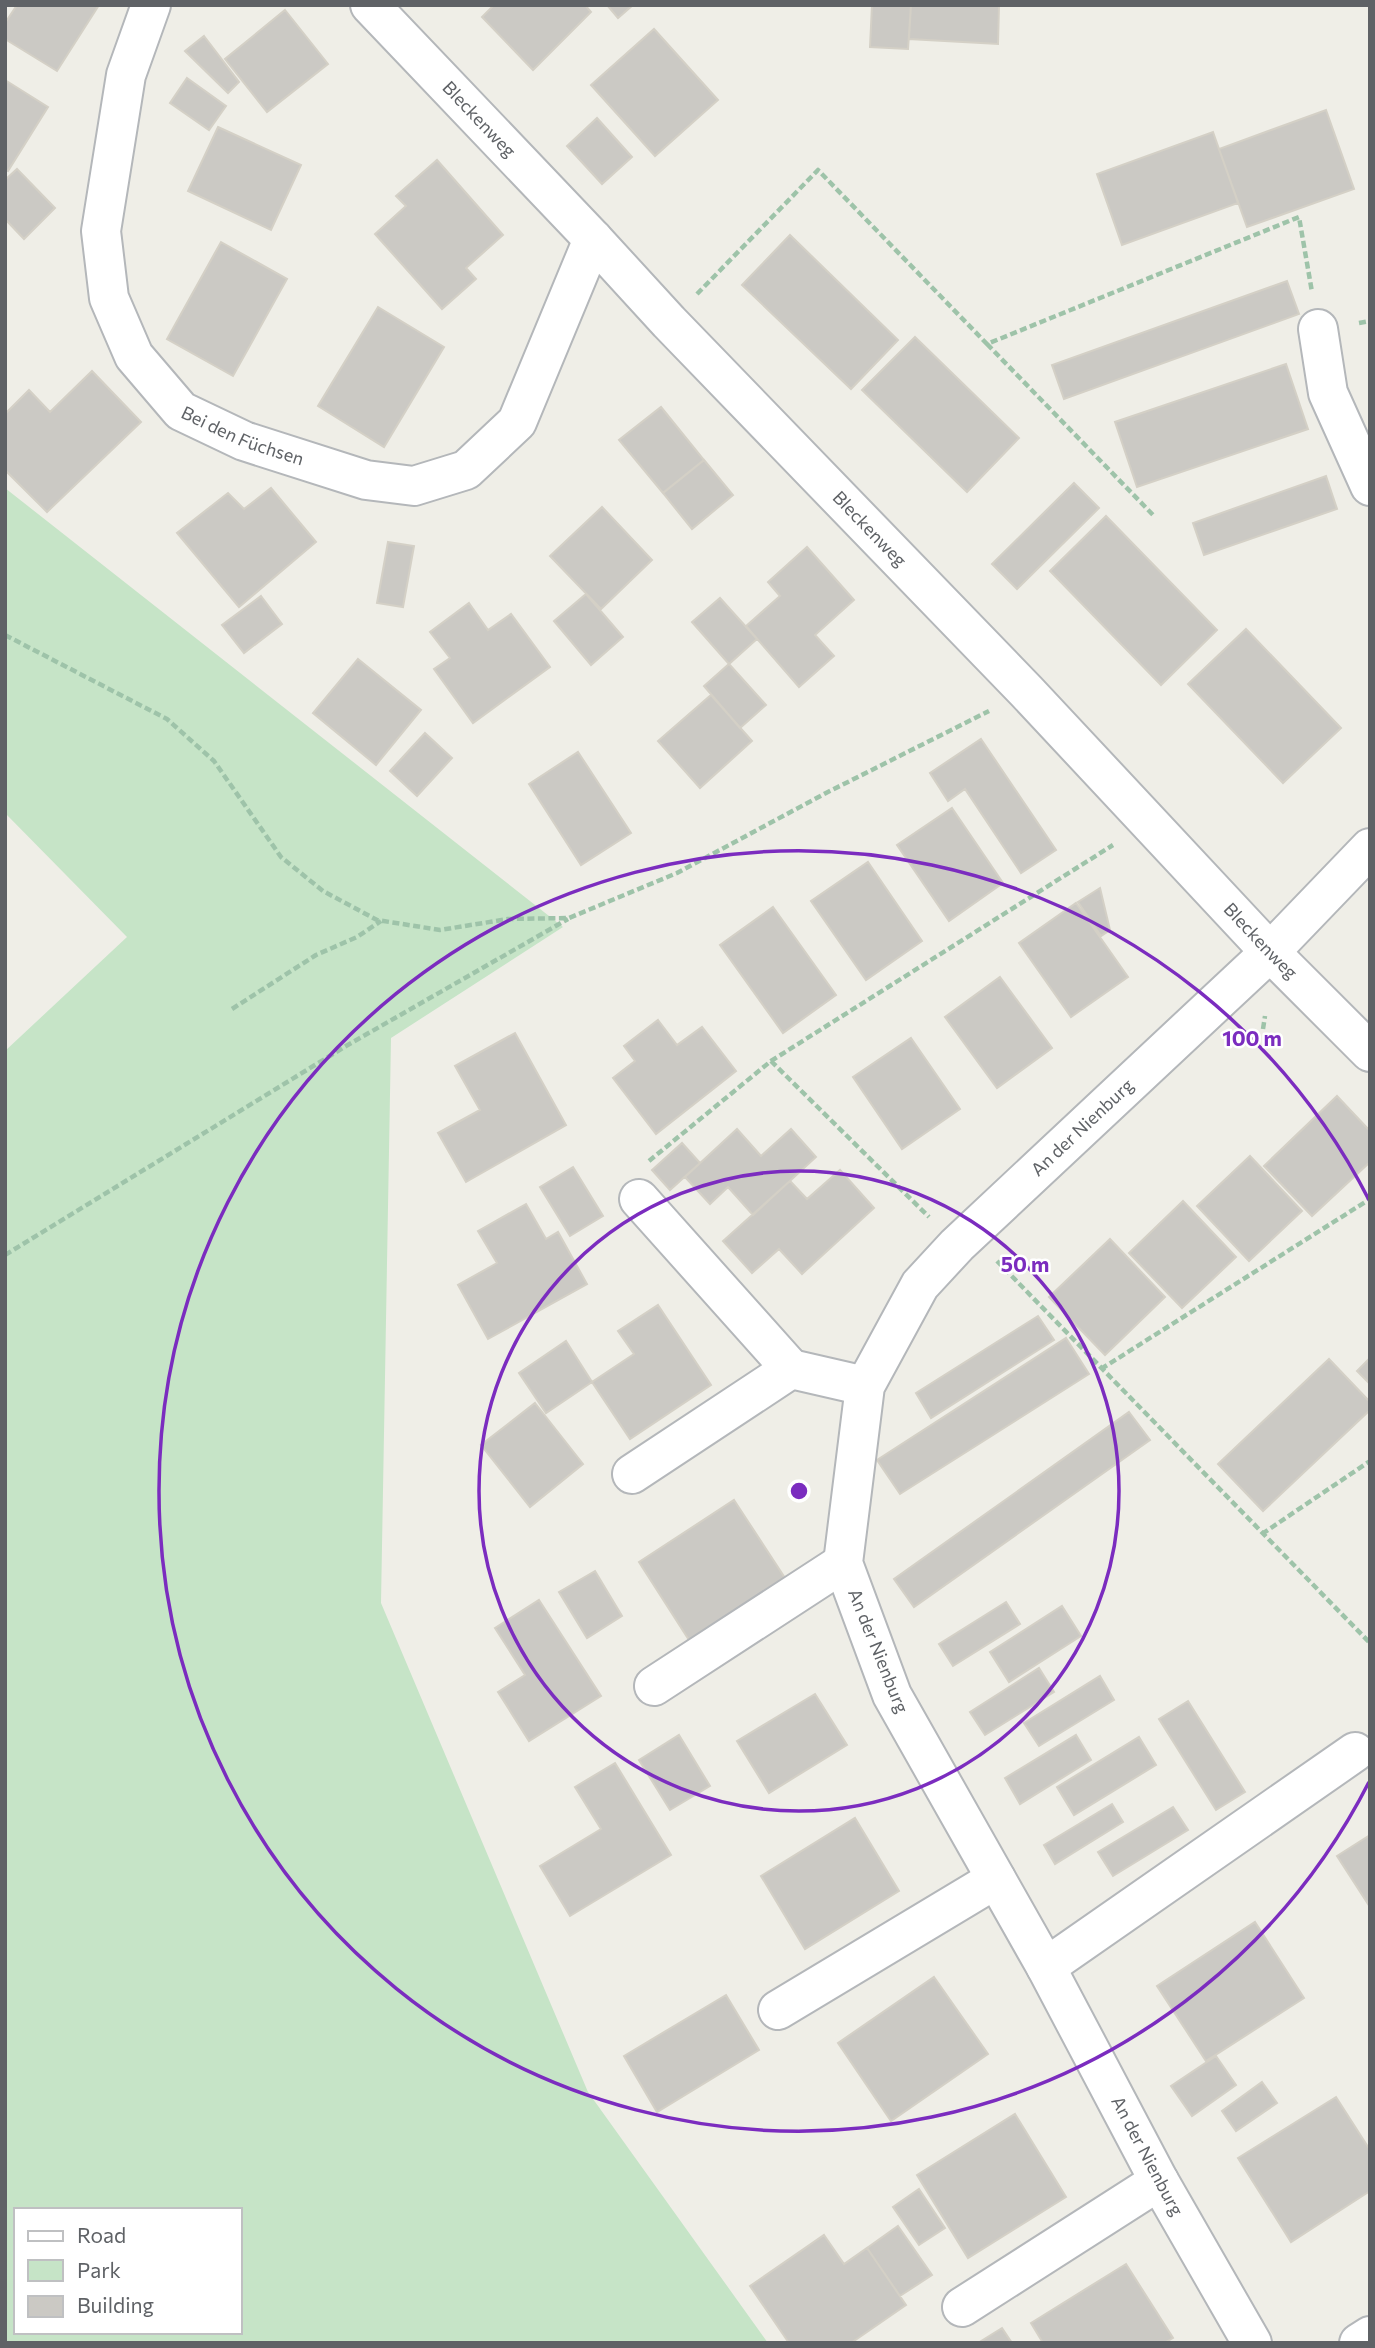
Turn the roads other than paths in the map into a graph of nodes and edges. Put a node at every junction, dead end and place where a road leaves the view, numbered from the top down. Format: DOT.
graph roads {
  1 [pos="150,5"];
  2 [pos="382,9"];
  3 [pos="593,239"];
  4 [pos="1318,329"];
  5 [pos="1370,486"];
  6 [pos="1370,848"];
  7 [pos="1270,953"];
  8 [pos="1370,1052"];
  9 [pos="639,1199"];
  10 [pos="791,1369"];
  11 [pos="865,1386"];
  12 [pos="632,1475"];
  13 [pos="843,1563"];
  14 [pos="654,1686"];
  15 [pos="1355,1752"];
  16 [pos="996,1879"];
  17 [pos="1046,1967"];
  18 [pos="778,2010"];
  19 [pos="1159,2181"];
  20 [pos="962,2306"];
  21 [pos="1370,2336"];
  22 [pos="1252,2343"];
  23 [pos="1359,2343"];
  1 -- 3 [label="street, Bei den Füchsen"];
  2 -- 3 [label="street, Bleckenweg"];
  3 -- 7 [label="street, Bleckenweg"];
  4 -- 5 [label="street"];
  6 -- 7 [label="street, An der Nienburg"];
  7 -- 8 [label="street, Bleckenweg"];
  7 -- 11 [label="street, An der Nienburg"];
  9 -- 10 [label="street"];
  10 -- 11 [label="street"];
  10 -- 12 [label="street"];
  11 -- 13 [label="street, An der Nienburg"];
  13 -- 14 [label="street"];
  13 -- 16 [label="street, An der Nienburg"];
  15 -- 17 [label="street"];
  16 -- 17 [label="street, An der Nienburg"];
  16 -- 18 [label="street"];
  17 -- 19 [label="street, An der Nienburg"];
  19 -- 20 [label="street"];
  19 -- 22 [label="street, An der Nienburg"];
  21 -- 23 [label="street"];
}
